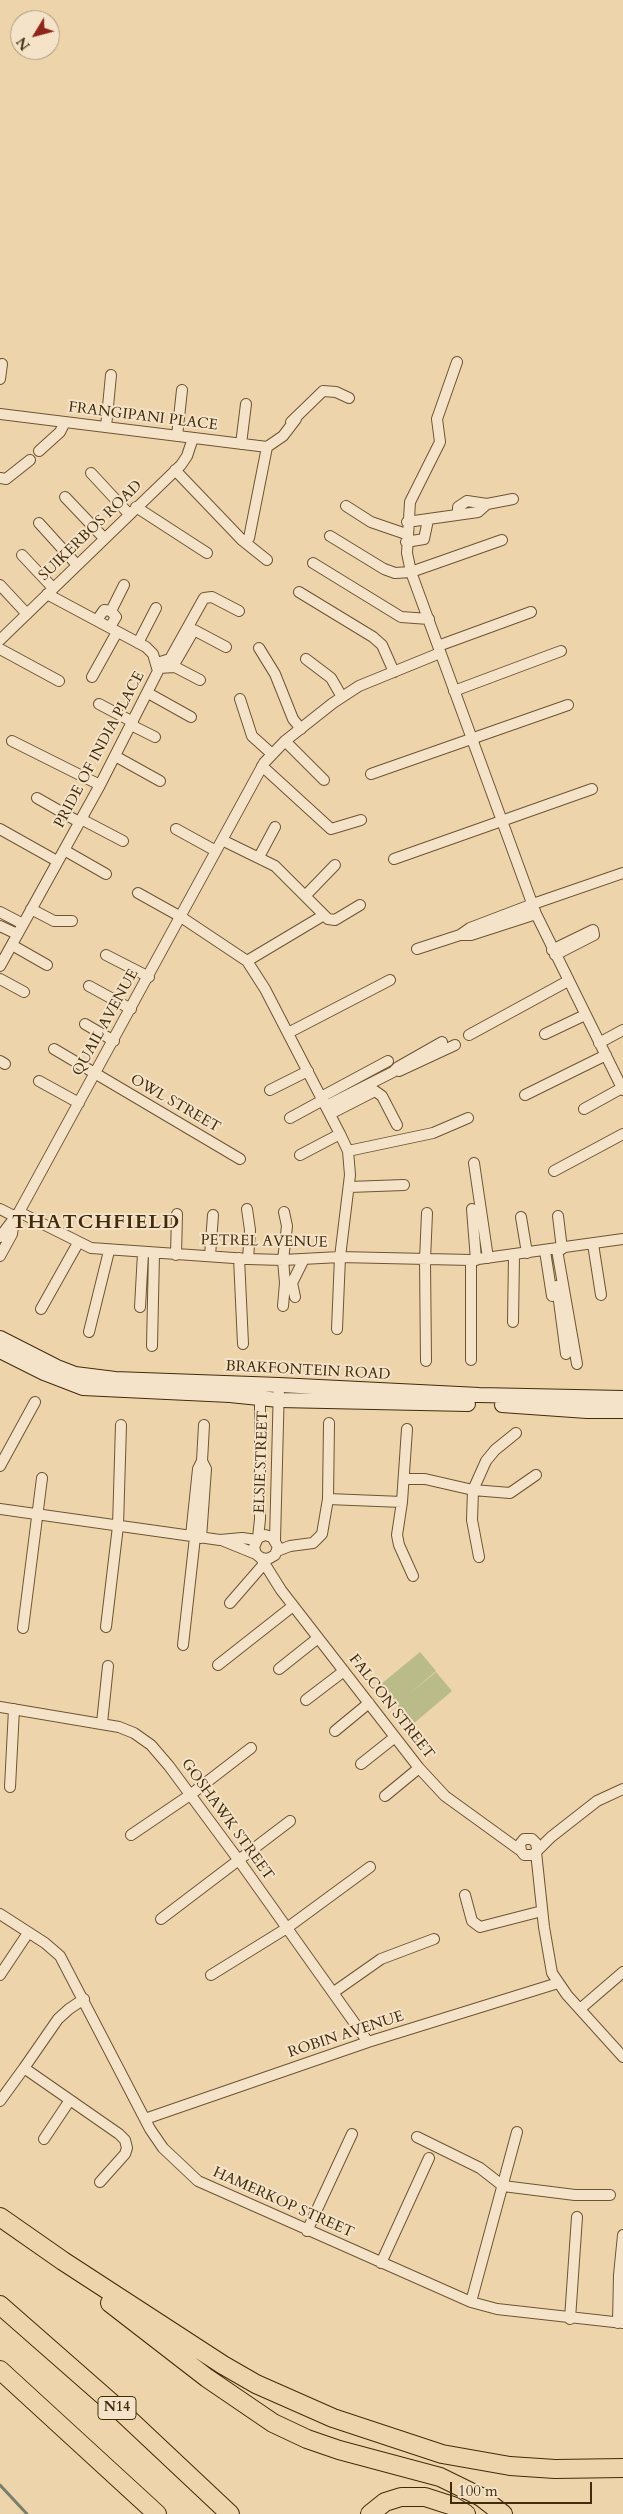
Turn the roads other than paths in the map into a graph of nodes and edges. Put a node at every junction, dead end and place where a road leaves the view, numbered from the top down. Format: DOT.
graph roads {
  1 [pos="457,362"];
  2 [pos="2,364"];
  3 [pos="111,375"];
  4 [pos="0,379"];
  5 [pos="182,390"];
  6 [pos="349,398"];
  7 [pos="246,404"];
  8 [pos="0,414"];
  9 [pos="65,422"];
  10 [pos="106,427"];
  11 [pos="177,436"];
  12 [pos="194,438"];
  13 [pos="241,444"];
  14 [pos="269,447"];
  15 [pos="39,451"];
  16 [pos="30,460"];
  17 [pos="175,470"];
  18 [pos="91,473"];
  19 [pos="0,478"];
  20 [pos="65,497"];
  21 [pos="513,499"];
  22 [pos="346,506"];
  23 [pos="132,511"];
  24 [pos="260,512"];
  25 [pos="428,520"];
  26 [pos="407,522"];
  27 [pos="39,523"];
  28 [pos="330,536"];
  29 [pos="104,538"];
  30 [pos="249,538"];
  31 [pos="406,538"];
  32 [pos="502,540"];
  33 [pos="203,554"];
  34 [pos="22,556"];
  35 [pos="267,560"];
  36 [pos="313,563"];
  37 [pos="78,564"];
  38 [pos="411,572"];
  39 [pos="0,585"];
  40 [pos="124,585"];
  41 [pos="50,591"];
  42 [pos="299,592"];
  43 [pos="156,608"];
  44 [pos="111,611"];
  45 [pos="239,611"];
  46 [pos="531,612"];
  47 [pos="27,614"];
  48 [pos="429,619"];
  49 [pos="98,620"];
  50 [pos="116,631"];
  51 [pos="0,641"];
  52 [pos="138,643"];
  53 [pos="226,646"];
  54 [pos="259,648"];
  55 [pos="439,650"];
  56 [pos="561,651"];
  57 [pos="306,659"];
  58 [pos="173,660"];
  59 [pos="158,665"];
  60 [pos="394,672"];
  61 [pos="94,679"];
  62 [pos="59,682"];
  63 [pos="454,691"];
  64 [pos="148,693"];
  65 [pos="342,697"];
  66 [pos="240,699"];
  67 [pos="99,704"];
  68 [pos="568,705"];
  69 [pos="191,717"];
  70 [pos="132,723"];
  71 [pos="301,728"];
  72 [pos="155,737"];
  73 [pos="472,738"];
  74 [pos="12,741"];
  75 [pos="285,741"];
  76 [pos="272,754"];
  77 [pos="115,756"];
  78 [pos="262,766"];
  79 [pos="371,774"];
  80 [pos="324,780"];
  81 [pos="160,781"];
  82 [pos="100,785"];
  83 [pos="592,789"];
  84 [pos="37,798"];
  85 [pos="81,819"];
  86 [pos="361,820"];
  87 [pos="502,821"];
  88 [pos="275,827"];
  89 [pos="0,829"];
  90 [pos="176,830"];
  91 [pos="115,832"];
  92 [pos="123,841"];
  93 [pos="219,846"];
  94 [pos="64,850"];
  95 [pos="259,858"];
  96 [pos="394,859"];
  97 [pos="57,861"];
  98 [pos="335,865"];
  99 [pos="264,867"];
  100 [pos="623,873"];
  101 [pos="106,874"];
  102 [pos="138,893"];
  103 [pos="306,895"];
  104 [pos="360,905"];
  105 [pos="31,908"];
  106 [pos="535,909"];
  107 [pos="0,912"];
  108 [pos="324,916"];
  109 [pos="181,917"];
  110 [pos="0,918"];
  111 [pos="72,921"];
  112 [pos="0,926"];
  113 [pos="20,929"];
  114 [pos="573,942"];
  115 [pos="12,945"];
  116 [pos="417,949"];
  117 [pos="554,952"];
  118 [pos="106,956"];
  119 [pos="247,961"];
  120 [pos="47,965"];
  121 [pos="0,966"];
  122 [pos="149,977"];
  123 [pos="0,979"];
  124 [pos="390,980"];
  125 [pos="568,981"];
  126 [pos="89,986"];
  127 [pos="24,992"];
  128 [pos="131,1009"];
  129 [pos="585,1015"];
  130 [pos="85,1024"];
  131 [pos="623,1030"];
  132 [pos="288,1033"];
  133 [pos="545,1034"];
  134 [pos="469,1035"];
  135 [pos="114,1041"];
  136 [pos="442,1042"];
  137 [pos="600,1043"];
  138 [pos="455,1045"];
  139 [pos="54,1049"];
  140 [pos="606,1055"];
  141 [pos="388,1061"];
  142 [pos="308,1071"];
  143 [pos="393,1072"];
  144 [pos="95,1074"];
  145 [pos="38,1081"];
  146 [pos="623,1089"];
  147 [pos="270,1090"];
  148 [pos="525,1095"];
  149 [pos="80,1103"];
  150 [pos="325,1104"];
  151 [pos="584,1110"];
  152 [pos="290,1118"];
  153 [pos="468,1118"];
  154 [pos="397,1125"];
  155 [pos="340,1134"];
  156 [pos="623,1134"];
  157 [pos="348,1151"];
  158 [pos="300,1155"];
  159 [pos="240,1159"];
  160 [pos="474,1163"];
  161 [pos="554,1171"];
  162 [pos="404,1185"];
  163 [pos="349,1186"];
  164 [pos="0,1209"];
  165 [pos="472,1209"];
  166 [pos="247,1210"];
  167 [pos="284,1212"];
  168 [pos="427,1213"];
  169 [pos="177,1214"];
  170 [pos="16,1216"];
  171 [pos="213,1216"];
  172 [pos="558,1216"];
  173 [pos="521,1217"];
  174 [pos="0,1237"];
  175 [pos="623,1239"];
  176 [pos="78,1243"];
  177 [pos="593,1244"];
  178 [pos="554,1250"];
  179 [pos="109,1251"];
  180 [pos="148,1253"];
  181 [pos="176,1254"];
  182 [pos="527,1254"];
  183 [pos="514,1255"];
  184 [pos="0,1256"];
  185 [pos="210,1256"];
  186 [pos="340,1257"];
  187 [pos="244,1258"];
  188 [pos="488,1258"];
  189 [pos="304,1259"];
  190 [pos="284,1260"];
  191 [pos="425,1260"];
  192 [pos="474,1260"];
  193 [pos="601,1295"];
  194 [pos="295,1297"];
  195 [pos="283,1306"];
  196 [pos="140,1307"];
  197 [pos="41,1309"];
  198 [pos="554,1309"];
  199 [pos="513,1322"];
  200 [pos="147,1329"];
  201 [pos="337,1329"];
  202 [pos="89,1332"];
  203 [pos="0,1338"];
  204 [pos="242,1344"];
  205 [pos="152,1346"];
  206 [pos="0,1351"];
  207 [pos="566,1354"];
  208 [pos="471,1360"];
  209 [pos="426,1361"];
  210 [pos="577,1364"];
  211 [pos="260,1384"];
  212 [pos="279,1384"];
  213 [pos="623,1398"];
  214 [pos="260,1399"];
  215 [pos="279,1400"];
  216 [pos="35,1402"];
  217 [pos="623,1411"];
  218 [pos="329,1423"];
  219 [pos="121,1425"];
  220 [pos="204,1425"];
  221 [pos="407,1429"];
  222 [pos="516,1433"];
  223 [pos="0,1466"];
  224 [pos="536,1475"];
  225 [pos="42,1478"];
  226 [pos="405,1479"];
  227 [pos="473,1490"];
  228 [pos="328,1499"];
  229 [pos="402,1502"];
  230 [pos="0,1509"];
  231 [pos="36,1515"];
  232 [pos="118,1526"];
  233 [pos="196,1537"];
  234 [pos="257,1539"];
  235 [pos="220,1540"];
  236 [pos="276,1547"];
  237 [pos="479,1557"];
  238 [pos="260,1559"];
  239 [pos="272,1576"];
  240 [pos="413,1576"];
  241 [pos="230,1603"];
  242 [pos="295,1608"];
  243 [pos="106,1627"];
  244 [pos="23,1628"];
  245 [pos="318,1638"];
  246 [pos="183,1645"];
  247 [pos="232,1660"];
  248 [pos="218,1665"];
  249 [pos="108,1666"];
  250 [pos="279,1669"];
  251 [pos="344,1671"];
  252 [pos="306,1700"];
  253 [pos="369,1703"];
  254 [pos="0,1707"];
  255 [pos="14,1709"];
  256 [pos="102,1723"];
  257 [pos="335,1730"];
  258 [pos="395,1737"];
  259 [pos="251,1748"];
  260 [pos="361,1764"];
  261 [pos="419,1768"];
  262 [pos="10,1787"];
  263 [pos="623,1789"];
  264 [pos="190,1794"];
  265 [pos="385,1796"];
  266 [pos="290,1821"];
  267 [pos="131,1835"];
  268 [pos="551,1837"];
  269 [pos="504,1838"];
  270 [pos="528,1839"];
  271 [pos="530,1852"];
  272 [pos="240,1862"];
  273 [pos="370,1866"];
  274 [pos="465,1895"];
  275 [pos="542,1911"];
  276 [pos="0,1914"];
  277 [pos="161,1919"];
  278 [pos="287,1928"];
  279 [pos="28,1933"];
  280 [pos="434,1939"];
  281 [pos="623,1972"];
  282 [pos="0,1975"];
  283 [pos="211,1975"];
  284 [pos="558,1983"];
  285 [pos="334,1992"];
  286 [pos="84,1999"];
  287 [pos="580,2009"];
  288 [pos="368,2042"];
  289 [pos="623,2056"];
  290 [pos="24,2068"];
  291 [pos="70,2100"];
  292 [pos="0,2101"];
  293 [pos="145,2119"];
  294 [pos="518,2132"];
  295 [pos="352,2134"];
  296 [pos="418,2137"];
  297 [pos="44,2138"];
  298 [pos="429,2158"];
  299 [pos="100,2182"];
  300 [pos="502,2186"];
  301 [pos="610,2195"];
  302 [pos="0,2217"];
  303 [pos="577,2217"];
  304 [pos="307,2230"];
  305 [pos="623,2235"];
  306 [pos="63,2261"];
  307 [pos="380,2263"];
  308 [pos="470,2302"];
  309 [pos="0,2305"];
  310 [pos="570,2319"];
  311 [pos="621,2323"];
  312 [pos="0,2370"];
  313 [pos="623,2468"];
  314 [pos="157,2514"];
  315 [pos="230,2514"];
  316 [pos="370,2514"];
  317 [pos="466,2514"];
  318 [pos="503,2514"];
  1 -- 26 [label="street"];
  2 -- 4 [label="street"];
  3 -- 10 [label="street"];
  5 -- 11 [label="street"];
  6 -- 14 [label="street"];
  7 -- 13 [label="street"];
  8 -- 9 [label="street, FRANGIPANI PLACE"];
  9 -- 10 [label="street, FRANGIPANI PLACE"];
  9 -- 15 [label="street"];
  10 -- 11 [label="street, FRANGIPANI PLACE"];
  11 -- 12 [label="street, FRANGIPANI PLACE"];
  12 -- 13 [label="street, FRANGIPANI PLACE"];
  12 -- 17 [label="street, SUIKERBOS ROAD"];
  13 -- 14 [label="street, FRANGIPANI PLACE"];
  14 -- 24 [label="street"];
  14 -- 30 [label="street"];
  16 -- 19 [label="street"];
  17 -- 23 [label="street, SUIKERBOS ROAD"];
  17 -- 35 [label="street"];
  18 -- 23 [label="street"];
  20 -- 29 [label="street"];
  21 -- 25 [label="street"];
  22 -- 31 [label="street"];
  23 -- 29 [label="street, SUIKERBOS ROAD"];
  23 -- 33 [label="street"];
  25 -- 26 [label="street"];
  25 -- 31 [label="street"];
  26 -- 31 [label="street"];
  27 -- 37 [label="street"];
  28 -- 38 [label="street"];
  29 -- 37 [label="street, SUIKERBOS ROAD"];
  31 -- 38 [label="street"];
  32 -- 38 [label="street"];
  34 -- 41 [label="street, PRIDE OF INDIA PLACE"];
  36 -- 48 [label="street"];
  37 -- 41 [label="street, SUIKERBOS ROAD"];
  38 -- 48 [label="street"];
  39 -- 47 [label="street"];
  40 -- 44 [label="street"];
  41 -- 47 [label="street, SUIKERBOS ROAD"];
  41 -- 49 [label="street, PRIDE OF INDIA PLACE"];
  42 -- 60 [label="street"];
  43 -- 52 [label="street"];
  44 -- 49 [label="street"];
  44 -- 50 [label="street"];
  45 -- 58 [label="street"];
  46 -- 55 [label="street, QUAIL AVENUE"];
  47 -- 51 [label="street, SUIKERBOS ROAD"];
  48 -- 55 [label="street"];
  49 -- 50 [label="street, PRIDE OF INDIA PLACE"];
  50 -- 52 [label="street, PRIDE OF INDIA PLACE"];
  50 -- 61 [label="street"];
  51 -- 62 [label="street"];
  52 -- 59 [label="street, PRIDE OF INDIA PLACE"];
  53 -- 58 [label="street"];
  54 -- 71 [label="street"];
  55 -- 60 [label="street, QUAIL AVENUE"];
  55 -- 63 [label="street"];
  56 -- 63 [label="street"];
  57 -- 65 [label="street"];
  58 -- 59 [label="street"];
  58 -- 59 [label="street"];
  59 -- 64 [label="street, PRIDE OF INDIA PLACE"];
  60 -- 65 [label="street, QUAIL AVENUE"];
  63 -- 73 [label="street"];
  64 -- 69 [label="street"];
  64 -- 70 [label="street, PRIDE OF INDIA PLACE"];
  65 -- 71 [label="street, QUAIL AVENUE"];
  66 -- 76 [label="street"];
  67 -- 70 [label="street"];
  68 -- 73 [label="street"];
  70 -- 72 [label="street"];
  70 -- 77 [label="street, PRIDE OF INDIA PLACE"];
  71 -- 75 [label="street, QUAIL AVENUE"];
  73 -- 79 [label="street"];
  73 -- 87 [label="street"];
  74 -- 82 [label="street"];
  75 -- 76 [label="street, QUAIL AVENUE"];
  75 -- 80 [label="street"];
  76 -- 78 [label="street, QUAIL AVENUE"];
  77 -- 81 [label="street"];
  77 -- 82 [label="street, PRIDE OF INDIA PLACE"];
  78 -- 86 [label="street"];
  78 -- 93 [label="street, QUAIL AVENUE"];
  82 -- 85 [label="street, PRIDE OF INDIA PLACE"];
  83 -- 87 [label="street"];
  84 -- 85 [label="street"];
  85 -- 91 [label="street"];
  85 -- 92 [label="street"];
  85 -- 94 [label="street, PRIDE OF INDIA PLACE"];
  87 -- 96 [label="street"];
  87 -- 106 [label="street"];
  88 -- 95 [label="street"];
  89 -- 97 [label="street"];
  90 -- 93 [label="street"];
  93 -- 95 [label="street"];
  93 -- 99 [label="street"];
  93 -- 109 [label="street, QUAIL AVENUE"];
  94 -- 97 [label="street, PRIDE OF INDIA PLACE"];
  94 -- 101 [label="street"];
  95 -- 103 [label="street"];
  97 -- 105 [label="street, PRIDE OF INDIA PLACE"];
  98 -- 103 [label="street"];
  100 -- 106 [label="street"];
  102 -- 109 [label="street"];
  103 -- 108 [label="street"];
  104 -- 108 [label="street"];
  105 -- 111 [label="street"];
  105 -- 113 [label="street, PRIDE OF INDIA PLACE"];
  106 -- 116 [label="street"];
  106 -- 117 [label="street"];
  107 -- 113 [label="street"];
  108 -- 119 [label="street"];
  109 -- 119 [label="street"];
  109 -- 122 [label="street, QUAIL AVENUE"];
  110 -- 113 [label="street"];
  112 -- 113 [label="street"];
  113 -- 115 [label="street, PRIDE OF INDIA PLACE"];
  114 -- 117 [label="street"];
  115 -- 120 [label="street"];
  115 -- 121 [label="street, PRIDE OF INDIA PLACE"];
  117 -- 125 [label="street"];
  118 -- 122 [label="street"];
  119 -- 132 [label="street"];
  122 -- 128 [label="street, QUAIL AVENUE"];
  123 -- 127 [label="street"];
  124 -- 132 [label="street"];
  125 -- 129 [label="street"];
  125 -- 134 [label="street"];
  126 -- 128 [label="street"];
  128 -- 135 [label="street, QUAIL AVENUE"];
  129 -- 133 [label="street"];
  129 -- 137 [label="street"];
  130 -- 135 [label="street"];
  131 -- 137 [label="street"];
  132 -- 142 [label="street"];
  135 -- 144 [label="street, QUAIL AVENUE"];
  136 -- 143 [label="street"];
  137 -- 140 [label="street"];
  138 -- 143 [label="street"];
  139 -- 144 [label="street, OWL STREET"];
  140 -- 146 [label="street"];
  140 -- 148 [label="street"];
  141 -- 150 [label="street"];
  142 -- 147 [label="street"];
  142 -- 150 [label="street"];
  143 -- 150 [label="street"];
  144 -- 149 [label="street, QUAIL AVENUE"];
  144 -- 159 [label="street, OWL STREET"];
  145 -- 149 [label="street"];
  146 -- 151 [label="street"];
  149 -- 170 [label="street, QUAIL AVENUE"];
  150 -- 152 [label="street"];
  150 -- 154 [label="street"];
  150 -- 155 [label="street"];
  153 -- 157 [label="street"];
  155 -- 157 [label="street"];
  155 -- 158 [label="street"];
  156 -- 161 [label="street"];
  157 -- 163 [label="street"];
  160 -- 188 [label="street"];
  162 -- 163 [label="street"];
  163 -- 186 [label="street"];
  164 -- 170 [label="street, PETREL AVENUE"];
  165 -- 192 [label="street"];
  166 -- 187 [label="street"];
  167 -- 190 [label="street"];
  168 -- 191 [label="street"];
  169 -- 181 [label="street"];
  170 -- 174 [label="street, QUAIL AVENUE"];
  170 -- 176 [label="street, PETREL AVENUE"];
  170 -- 184 [label="street, QUAIL AVENUE"];
  171 -- 185 [label="street"];
  172 -- 178 [label="street"];
  173 -- 182 [label="street"];
  175 -- 177 [label="street, PETREL AVENUE"];
  176 -- 179 [label="street, PETREL AVENUE"];
  176 -- 197 [label="street"];
  177 -- 178 [label="street, PETREL AVENUE"];
  177 -- 193 [label="street"];
  178 -- 182 [label="street, PETREL AVENUE"];
  178 -- 198 [label="street"];
  178 -- 207 [label="street"];
  178 -- 210 [label="street"];
  179 -- 180 [label="street, PETREL AVENUE"];
  179 -- 202 [label="street"];
  180 -- 181 [label="street, PETREL AVENUE"];
  180 -- 196 [label="street"];
  180 -- 200 [label="street"];
  180 -- 205 [label="street"];
  181 -- 185 [label="street, PETREL AVENUE"];
  182 -- 183 [label="street, PETREL AVENUE"];
  183 -- 188 [label="street, PETREL AVENUE"];
  183 -- 199 [label="street"];
  185 -- 187 [label="street, PETREL AVENUE"];
  186 -- 189 [label="street, PETREL AVENUE"];
  186 -- 191 [label="street, PETREL AVENUE"];
  186 -- 201 [label="street"];
  187 -- 190 [label="street, PETREL AVENUE"];
  187 -- 204 [label="street"];
  188 -- 192 [label="street, PETREL AVENUE"];
  189 -- 190 [label="street, PETREL AVENUE"];
  189 -- 194 [label="street"];
  190 -- 195 [label="street"];
  191 -- 192 [label="street, PETREL AVENUE"];
  191 -- 209 [label="street"];
  192 -- 208 [label="street"];
  203 -- 211 [label="street, BRAKFONTEIN ROAD"];
  206 -- 214 [label="street, BRAKFONTEIN ROAD"];
  211 -- 212 [label="street, BRAKFONTEIN ROAD"];
  211 -- 214 [label="street, ELSIE STREET"];
  212 -- 213 [label="street, BRAKFONTEIN ROAD"];
  212 -- 215 [label="street, ELSIE STREET"];
  214 -- 215 [label="street, BRAKFONTEIN ROAD"];
  214 -- 234 [label="street, ELSIE STREET"];
  215 -- 217 [label="street, BRAKFONTEIN ROAD"];
  215 -- 236 [label="street, ELSIE STREET"];
  216 -- 223 [label="street"];
  218 -- 228 [label="street"];
  219 -- 232 [label="street"];
  220 -- 233 [label="street"];
  221 -- 226 [label="street"];
  222 -- 227 [label="street"];
  224 -- 227 [label="street"];
  225 -- 231 [label="street"];
  226 -- 227 [label="street"];
  226 -- 229 [label="street"];
  227 -- 237 [label="street"];
  228 -- 229 [label="street"];
  228 -- 236 [label="street"];
  229 -- 240 [label="street"];
  230 -- 231 [label="street, FALCON STREET"];
  231 -- 232 [label="street, FALCON STREET"];
  231 -- 244 [label="street"];
  232 -- 233 [label="street, FALCON STREET"];
  232 -- 243 [label="street"];
  233 -- 235 [label="street, FALCON STREET"];
  233 -- 246 [label="street"];
  234 -- 235 [label="street, FALCON STREET"];
  234 -- 236 [label="street"];
  234 -- 238 [label="street"];
  235 -- 238 [label="street, FALCON STREET"];
  236 -- 238 [label="street"];
  236 -- 239 [label="street"];
  238 -- 239 [label="street, FALCON STREET"];
  238 -- 241 [label="street"];
  239 -- 242 [label="street, FALCON STREET"];
  242 -- 245 [label="street, FALCON STREET"];
  242 -- 247 [label="street"];
  242 -- 248 [label="street"];
  245 -- 250 [label="street"];
  245 -- 251 [label="street, FALCON STREET"];
  249 -- 256 [label="street"];
  251 -- 252 [label="street"];
  251 -- 253 [label="street, FALCON STREET"];
  253 -- 257 [label="street"];
  253 -- 258 [label="street, FALCON STREET"];
  254 -- 255 [label="street, GOSHAWK STREET"];
  255 -- 256 [label="street, GOSHAWK STREET"];
  255 -- 262 [label="street"];
  256 -- 264 [label="street, GOSHAWK STREET"];
  258 -- 260 [label="street"];
  258 -- 261 [label="street, FALCON STREET"];
  259 -- 264 [label="street"];
  261 -- 265 [label="street"];
  261 -- 269 [label="street, FALCON STREET"];
  263 -- 268 [label="street"];
  264 -- 267 [label="street"];
  264 -- 272 [label="street, GOSHAWK STREET"];
  266 -- 272 [label="street"];
  268 -- 270 [label="street"];
  268 -- 271 [label="street"];
  269 -- 270 [label="street"];
  269 -- 271 [label="street, FALCON STREET"];
  270 -- 271 [label="street"];
  270 -- 271 [label="street"];
  271 -- 275 [label="street"];
  272 -- 277 [label="street"];
  272 -- 278 [label="street, GOSHAWK STREET"];
  273 -- 278 [label="street"];
  274 -- 275 [label="street"];
  275 -- 284 [label="street"];
  276 -- 279 [label="street, HAMERKOP STREET"];
  278 -- 283 [label="street"];
  278 -- 285 [label="street, GOSHAWK STREET"];
  279 -- 282 [label="street"];
  279 -- 286 [label="street, HAMERKOP STREET"];
  280 -- 285 [label="street"];
  281 -- 287 [label="street"];
  284 -- 287 [label="street"];
  284 -- 288 [label="street, ROBIN AVENUE"];
  285 -- 288 [label="street, GOSHAWK STREET"];
  286 -- 290 [label="street"];
  286 -- 293 [label="street, HAMERKOP STREET"];
  287 -- 289 [label="street"];
  288 -- 293 [label="street, ROBIN AVENUE"];
  290 -- 291 [label="street"];
  290 -- 292 [label="street"];
  291 -- 297 [label="street"];
  291 -- 299 [label="street"];
  293 -- 304 [label="street, HAMERKOP STREET"];
  294 -- 300 [label="street"];
  295 -- 304 [label="street"];
  296 -- 300 [label="street"];
  298 -- 307 [label="street"];
  300 -- 301 [label="street"];
  300 -- 308 [label="street"];
  302 -- 306 [label="highway"];
  303 -- 310 [label="street"];
  304 -- 307 [label="street, HAMERKOP STREET"];
  305 -- 311 [label="street"];
  306 -- 313 [label="highway"];
  306 -- 318 [label="highway"];
  307 -- 308 [label="street, HAMERKOP STREET"];
  308 -- 310 [label="street, HAMERKOP STREET"];
  309 -- 315 [label="highway, N14"];
  310 -- 311 [label="street, HAMERKOP STREET"];
  312 -- 314 [label="highway"];
  316 -- 317 [label="highway"];
}
